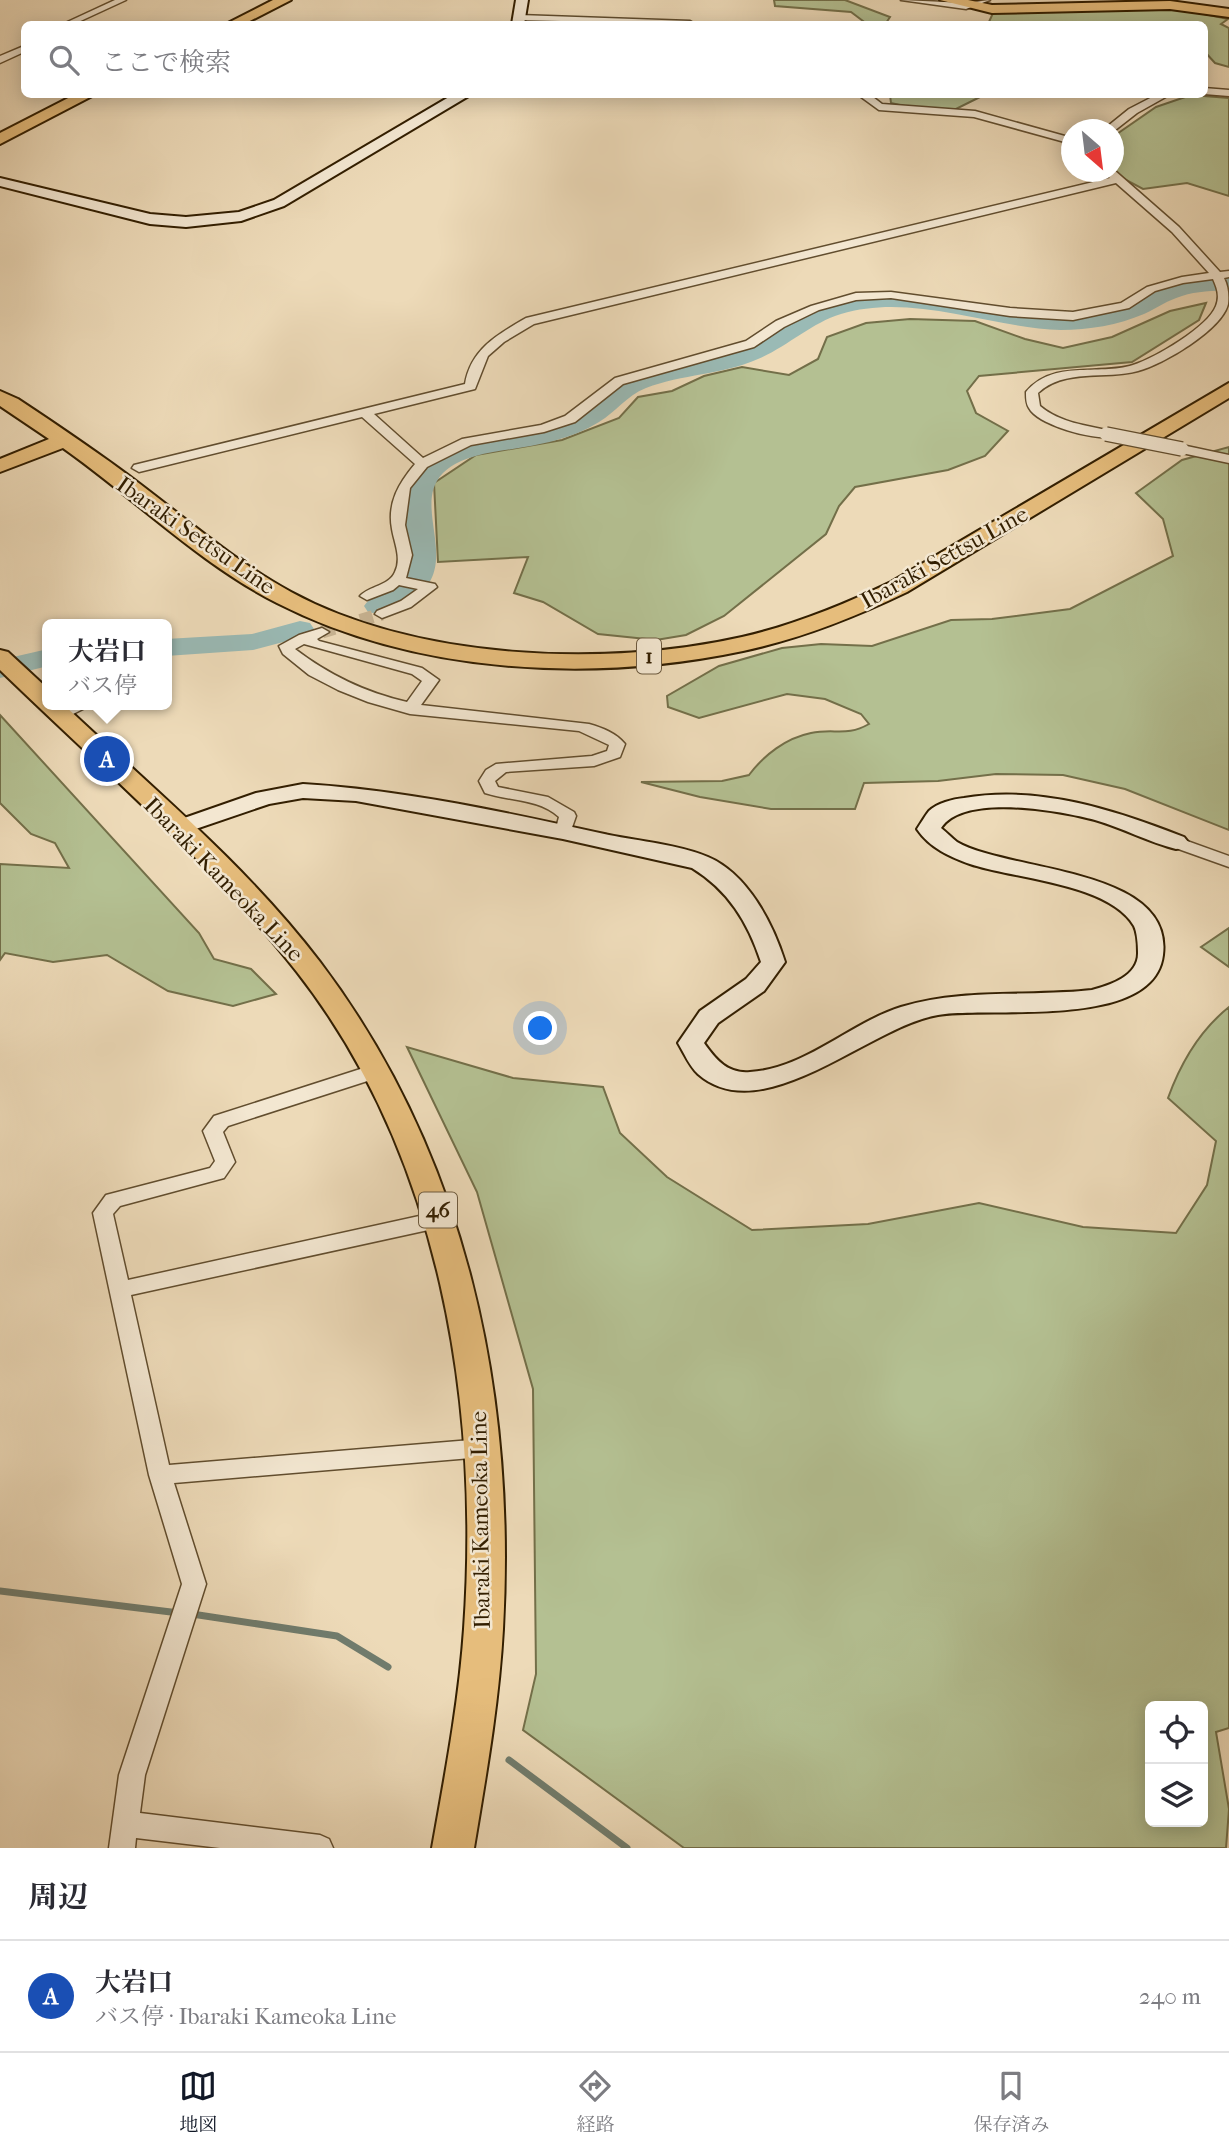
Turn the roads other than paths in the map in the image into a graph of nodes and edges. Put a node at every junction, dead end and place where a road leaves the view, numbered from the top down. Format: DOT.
graph roads {
  1 [pos="122,0"];
  2 [pos="269,0"];
  3 [pos="284,0"];
  4 [pos="522,0"];
  5 [pos="905,0"];
  6 [pos="947,0"];
  7 [pos="986,0"];
  8 [pos="966,6"];
  9 [pos="1229,13"];
  10 [pos="75,21"];
  11 [pos="224,21"];
  12 [pos="239,21"];
  13 [pos="518,21"];
  14 [pos="21,45"];
  15 [pos="21,50"];
  16 [pos="0,51"];
  17 [pos="0,60"];
  18 [pos="1208,91"];
  19 [pos="1229,93"];
  20 [pos="64,98"];
  21 [pos="81,98"];
  22 [pos="458,98"];
  23 [pos="867,98"];
  24 [pos="1158,98"];
  25 [pos="1122,119"];
  26 [pos="0,128"];
  27 [pos="1061,138"];
  28 [pos="0,139"];
  29 [pos="0,182"];
  30 [pos="1086,182"];
  31 [pos="1122,182"];
  32 [pos="1222,279"];
  33 [pos="1229,390"];
  34 [pos="0,397"];
  35 [pos="364,412"];
  36 [pos="63,442"];
  37 [pos="1229,459"];
  38 [pos="422,464"];
  39 [pos="0,466"];
  40 [pos="139,468"];
  41 [pos="399,580"];
  42 [pos="367,596"];
  43 [pos="382,614"];
  44 [pos="322,632"];
  45 [pos="304,638"];
  46 [pos="0,657"];
  47 [pos="42,693"];
  48 [pos="410,709"];
  49 [pos="61,710"];
  50 [pos="178,828"];
  51 [pos="563,832"];
  52 [pos="1176,842"];
  53 [pos="1229,862"];
  54 [pos="379,1070"];
  55 [pos="442,1219"];
  56 [pos="118,1290"];
  57 [pos="483,1448"];
  58 [pos="160,1475"];
  59 [pos="124,1836"];
  60 [pos="320,1848"];
  61 [pos="453,1848"];
  1 -- 10 [label="street"];
  2 -- 11 [label="main road"];
  3 -- 12 [label="main road"];
  4 -- 13 [label="street"];
  5 -- 8 [label="street"];
  6 -- 8 [label="main road"];
  7 -- 8 [label="street"];
  8 -- 9 [label="main road"];
  14 -- 16 [label="street"];
  15 -- 17 [label="street"];
  18 -- 19 [label="street"];
  20 -- 26 [label="main road"];
  21 -- 28 [label="main road"];
  22 -- 29 [label="street"];
  23 -- 27 [label="street"];
  24 -- 25 [label="street"];
  30 -- 35 [label="street"];
  31 -- 32 [label="street"];
  32 -- 37 [label="street, bridge"];
  32 -- 38 [label="street"];
  33 -- 36 [label="main road, Ibaraki Settsu Line / 1"];
  34 -- 36 [label="main road"];
  35 -- 38 [label="street"];
  35 -- 40 [label="street"];
  36 -- 39 [label="main road"];
  38 -- 41 [label="street"];
  41 -- 42 [label="street"];
  41 -- 43 [label="street"];
  44 -- 45 [label="street"];
  45 -- 48 [label="street"];
  45 -- 48 [label="street"];
  46 -- 47 [label="main road, Ibaraki Kameoka Line / 46"];
  48 -- 51 [label="street"];
  49 -- 50 [label="main road, Ibaraki Kameoka Line / 46"];
  50 -- 51 [label="street"];
  50 -- 54 [label="main road, Ibaraki Kameoka Line / 46"];
  51 -- 52 [label="street"];
  52 -- 53 [label="street"];
  54 -- 55 [label="main road, Ibaraki Kameoka Line / 46"];
  54 -- 56 [label="street"];
  55 -- 56 [label="street"];
  55 -- 57 [label="main road, Ibaraki Kameoka Line / 46"];
  56 -- 58 [label="street"];
  57 -- 58 [label="street"];
  57 -- 61 [label="main road, Ibaraki Kameoka Line / 46"];
  58 -- 59 [label="street"];
  59 -- 60 [label="street"];
}
